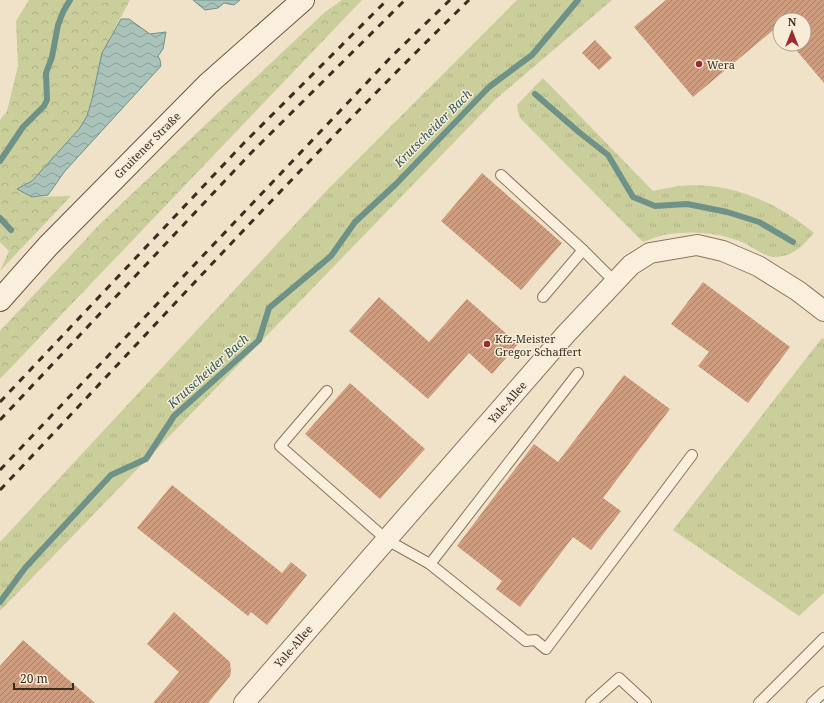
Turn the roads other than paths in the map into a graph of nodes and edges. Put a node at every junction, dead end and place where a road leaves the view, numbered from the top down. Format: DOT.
graph roads {
  1 [pos="303,0"];
  2 [pos="501,175"];
  3 [pos="583,250"];
  4 [pos="615,282"];
  5 [pos="543,297"];
  6 [pos="0,300"];
  7 [pos="824,311"];
  8 [pos="578,373"];
  9 [pos="327,390"];
  10 [pos="692,455"];
  11 [pos="387,540"];
  12 [pos="430,564"];
  13 [pos="824,638"];
  14 [pos="824,692"];
  15 [pos="244,703"];
  16 [pos="592,703"];
  17 [pos="646,703"];
  18 [pos="759,703"];
  19 [pos="812,703"];
  1 -- 6 [label="street, Gruitener Straße"];
  2 -- 3 [label="lane"];
  3 -- 4 [label="lane"];
  3 -- 5 [label="lane"];
  4 -- 7 [label="street, Yale-Allee"];
  4 -- 11 [label="street, Yale-Allee"];
  8 -- 12 [label="lane"];
  9 -- 11 [label="lane"];
  10 -- 12 [label="lane"];
  11 -- 12 [label="lane"];
  11 -- 15 [label="street, Yale-Allee"];
  13 -- 18 [label="lane"];
  14 -- 19 [label="lane"];
  16 -- 17 [label="lane"];
}
